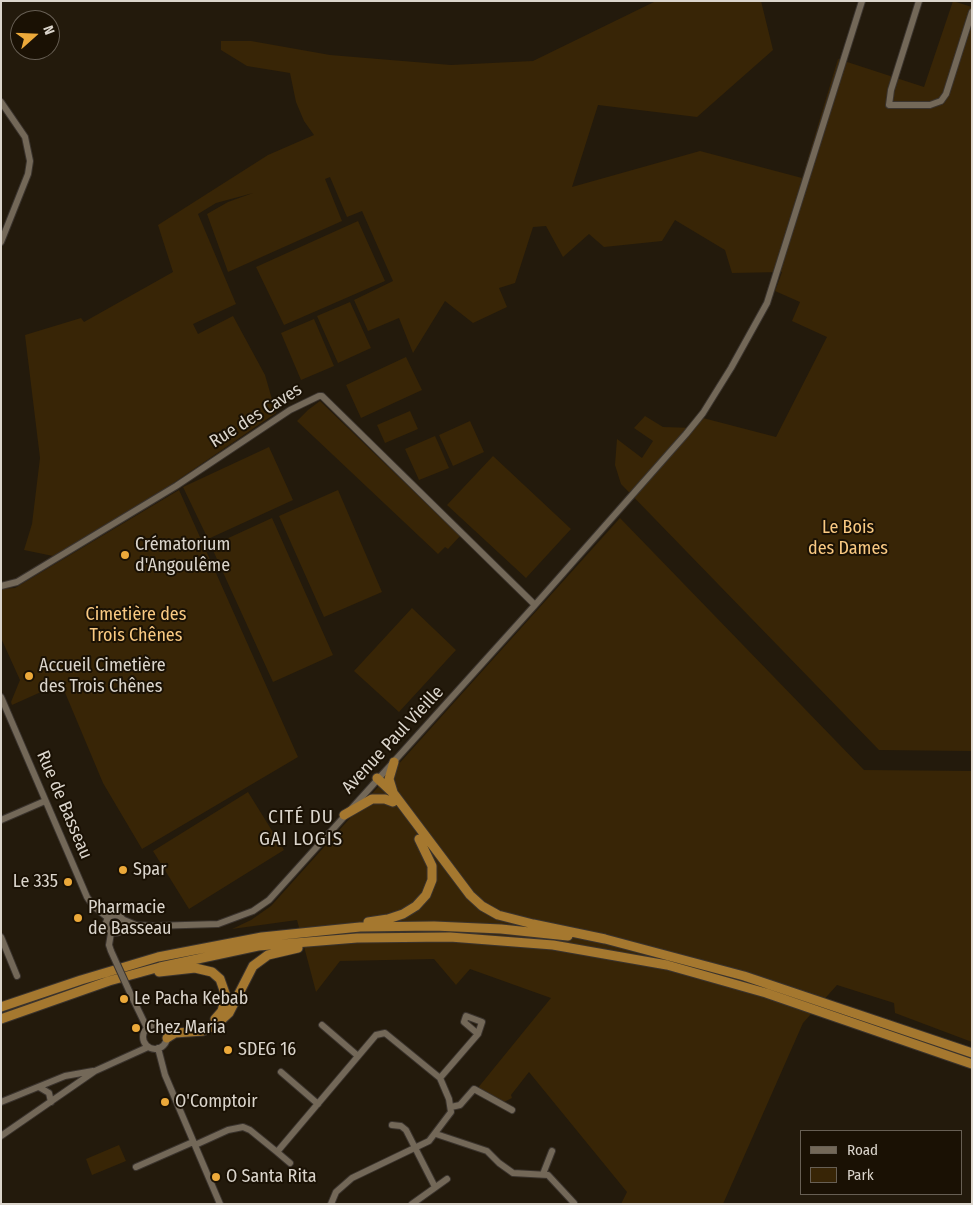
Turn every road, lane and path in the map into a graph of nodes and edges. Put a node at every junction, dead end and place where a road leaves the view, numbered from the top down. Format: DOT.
graph roads {
  1 [pos="862,1"];
  2 [pos="919,1"];
  3 [pos="972,12"];
  4 [pos="1,102"];
  5 [pos="1,242"];
  6 [pos="1,586"];
  7 [pos="535,605"];
  8 [pos="1,697"];
  9 [pos="394,762"];
  10 [pos="375,781"];
  11 [pos="394,798"];
  12 [pos="46,801"];
  13 [pos="344,815"];
  14 [pos="1,820"];
  15 [pos="108,918"];
  16 [pos="124,920"];
  17 [pos="136,925"];
  18 [pos="123,930"];
  19 [pos="112,933"];
  20 [pos="297,933"];
  21 [pos="1,937"];
  22 [pos="519,941"];
  23 [pos="647,950"];
  24 [pos="17,976"];
  25 [pos="68,995"];
  26 [pos="1,1007"];
  27 [pos="1,1019"];
  28 [pos="322,1025"];
  29 [pos="147,1028"];
  30 [pos="166,1034"];
  31 [pos="478,1034"];
  32 [pos="144,1040"];
  33 [pos="148,1047"];
  34 [pos="158,1048"];
  35 [pos="972,1053"];
  36 [pos="125,1056"];
  37 [pos="358,1056"];
  38 [pos="972,1064"];
  39 [pos="95,1071"];
  40 [pos="281,1072"];
  41 [pos="440,1078"];
  42 [pos="39,1087"];
  43 [pos="1,1102"];
  44 [pos="51,1102"];
  45 [pos="318,1104"];
  46 [pos="452,1107"];
  47 [pos="512,1110"];
  48 [pos="392,1125"];
  49 [pos="436,1134"];
  50 [pos="1,1136"];
  51 [pos="194,1144"];
  52 [pos="414,1149"];
  53 [pos="277,1152"];
  54 [pos="552,1152"];
  55 [pos="290,1163"];
  56 [pos="136,1167"];
  57 [pos="543,1174"];
  58 [pos="447,1179"];
  59 [pos="435,1187"];
  60 [pos="573,1203"];
  61 [pos="220,1204"];
  62 [pos="331,1204"];
  63 [pos="412,1204"];
  1 -- 7 [label="street, Avenue Paul Vieille"];
  2 -- 3 [label="street"];
  4 -- 5 [label="street"];
  6 -- 7 [label="street, Rue des Caves"];
  7 -- 9 [label="street, Avenue Paul Vieille"];
  8 -- 12 [label="street, Rue de Basseau"];
  9 -- 10 [label="street, Avenue Paul Vieille"];
  9 -- 11 [label="highway"];
  10 -- 11 [label="highway"];
  10 -- 13 [label="street, Avenue Paul Vieille"];
  11 -- 13 [label="highway"];
  11 -- 20 [label="highway"];
  11 -- 23 [label="highway"];
  12 -- 14 [label="street"];
  12 -- 15 [label="street, Rue de Basseau"];
  13 -- 17 [label="street, Avenue Paul Vieille"];
  15 -- 16 [label="street"];
  15 -- 19 [label="street"];
  16 -- 17 [label="street, Avenue Paul Vieille"];
  16 -- 18 [label="street"];
  17 -- 18 [label="street, Avenue Paul Vieille"];
  18 -- 19 [label="street"];
  19 -- 29 [label="street, bridge"];
  20 -- 23 [label="highway"];
  20 -- 26 [label="highway"];
  21 -- 24 [label="street"];
  22 -- 25 [label="highway"];
  22 -- 30 [label="highway"];
  22 -- 38 [label="highway"];
  23 -- 35 [label="highway"];
  25 -- 27 [label="highway"];
  25 -- 30 [label="highway"];
  28 -- 37 [label="street"];
  29 -- 30 [label="street"];
  29 -- 32 [label="street"];
  30 -- 34 [label="street"];
  31 -- 41 [label="street"];
  32 -- 33 [label="street"];
  32 -- 36 [label="street"];
  33 -- 34 [label="street"];
  33 -- 36 [label="street"];
  34 -- 51 [label="street"];
  36 -- 39 [label="street"];
  37 -- 41 [label="street"];
  37 -- 45 [label="street"];
  39 -- 42 [label="street"];
  39 -- 44 [label="street"];
  40 -- 45 [label="street"];
  41 -- 46 [label="street"];
  42 -- 43 [label="street"];
  42 -- 44 [label="street"];
  44 -- 50 [label="street"];
  45 -- 53 [label="street"];
  46 -- 47 [label="street"];
  46 -- 49 [label="street"];
  48 -- 52 [label="street"];
  49 -- 52 [label="street"];
  49 -- 57 [label="street"];
  51 -- 53 [label="street"];
  51 -- 56 [label="street"];
  51 -- 61 [label="street"];
  52 -- 59 [label="street"];
  52 -- 62 [label="street"];
  53 -- 55 [label="street"];
  54 -- 57 [label="street"];
  57 -- 60 [label="street"];
  58 -- 59 [label="street"];
  59 -- 63 [label="street"];
}
